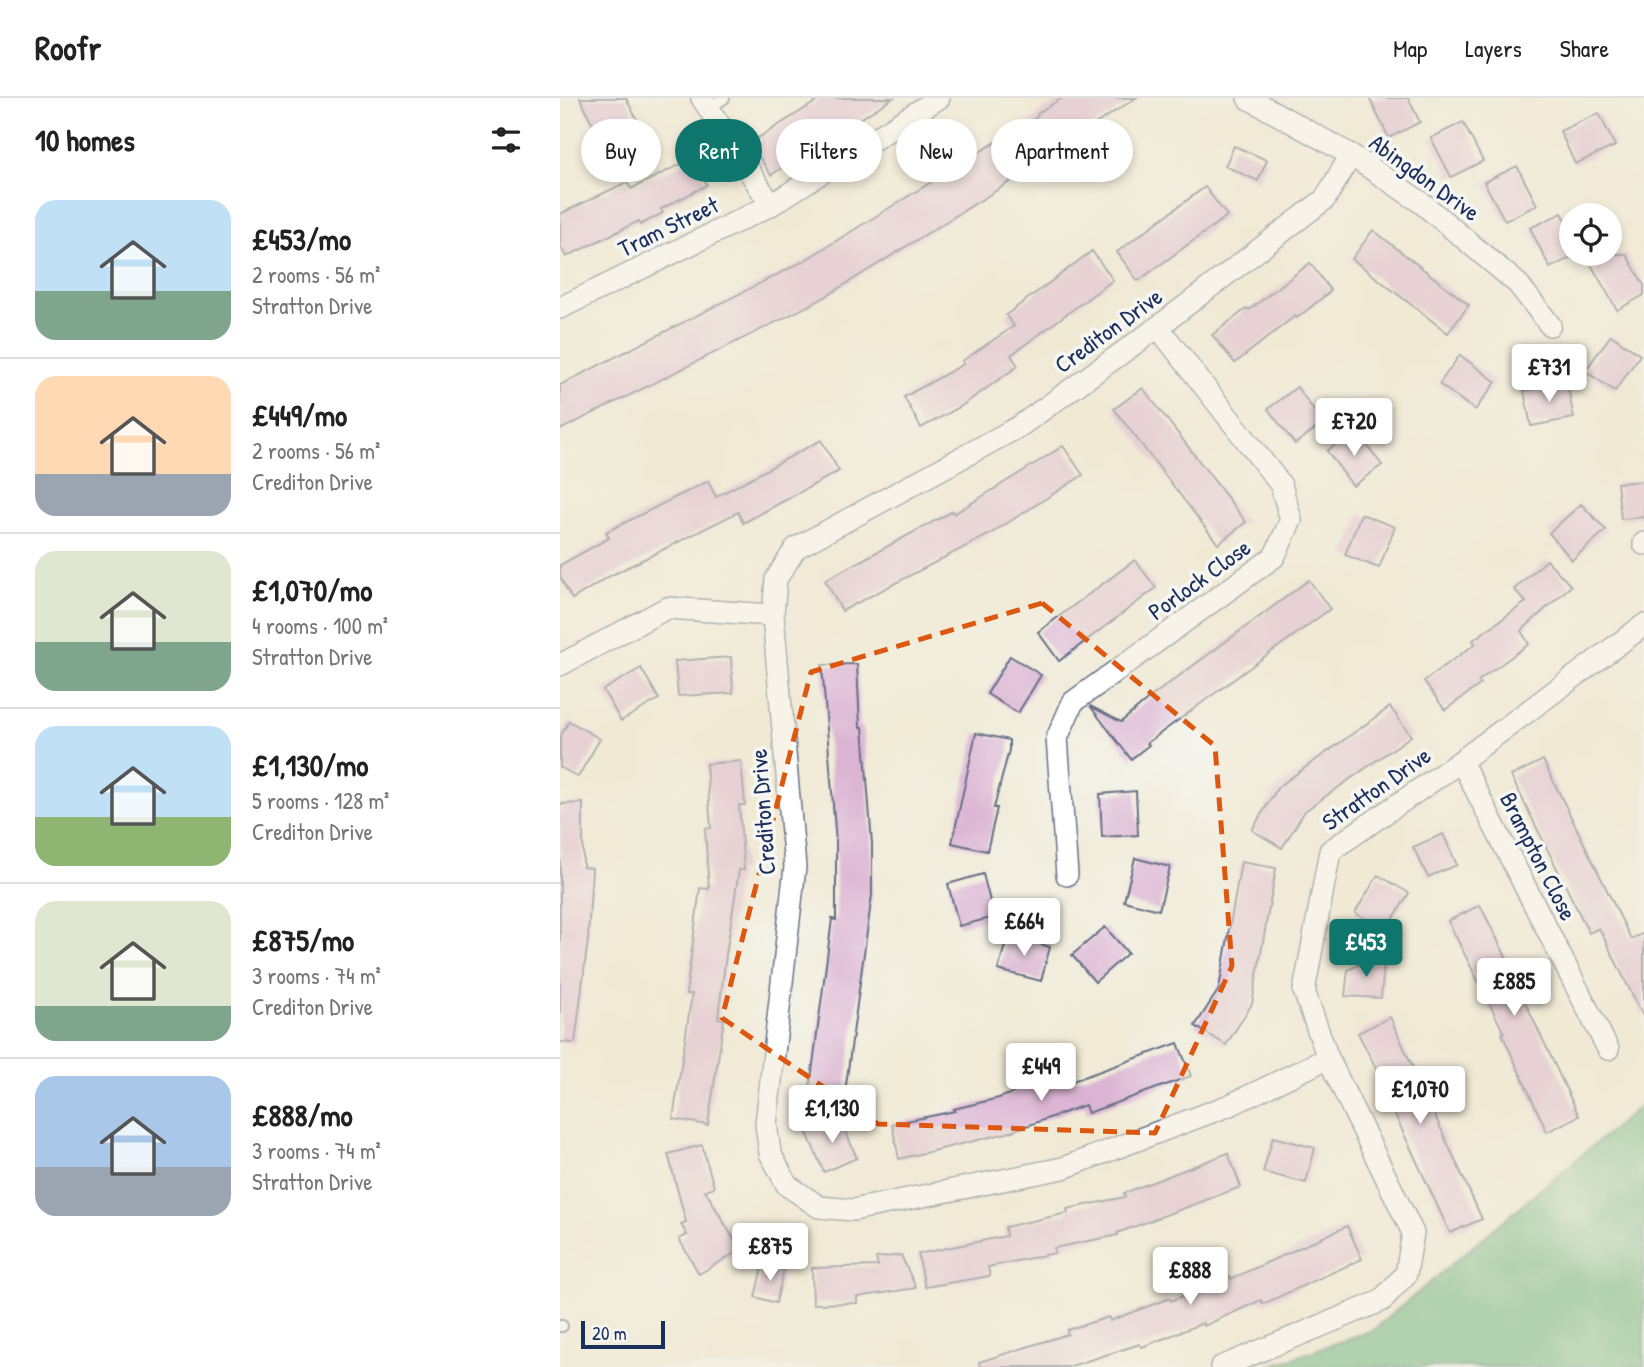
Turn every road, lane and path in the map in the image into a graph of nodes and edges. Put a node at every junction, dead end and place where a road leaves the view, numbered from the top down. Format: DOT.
graph roads {
  1 [pos="939,98"];
  2 [pos="1248,98"];
  3 [pos="712,101"];
  4 [pos="1350,155"];
  5 [pos="771,205"];
  6 [pos="560,308"];
  7 [pos="1550,325"];
  8 [pos="1158,327"];
  9 [pos="773,615"];
  10 [pos="1644,625"];
  11 [pos="560,664"];
  12 [pos="1461,761"];
  13 [pos="1067,875"];
  14 [pos="1608,1049"];
  15 [pos="1328,1058"];
  16 [pos="1220,1367"];
  1 -- 5 [label="street, Tram Street"];
  2 -- 4 [label="street, Abingdon Drive"];
  3 -- 5 [label="street"];
  4 -- 7 [label="street, Abingdon Drive"];
  4 -- 8 [label="street, Crediton Drive"];
  5 -- 6 [label="street, Tram Street"];
  8 -- 9 [label="street, Crediton Drive"];
  8 -- 13 [label="street, Porlock Close"];
  9 -- 11 [label="street"];
  9 -- 15 [label="street, Crediton Drive"];
  10 -- 12 [label="street, Stratton Drive"];
  12 -- 14 [label="street, Brampton Close"];
  12 -- 15 [label="street, Stratton Drive"];
  15 -- 16 [label="street, Stratton Drive"];
}
